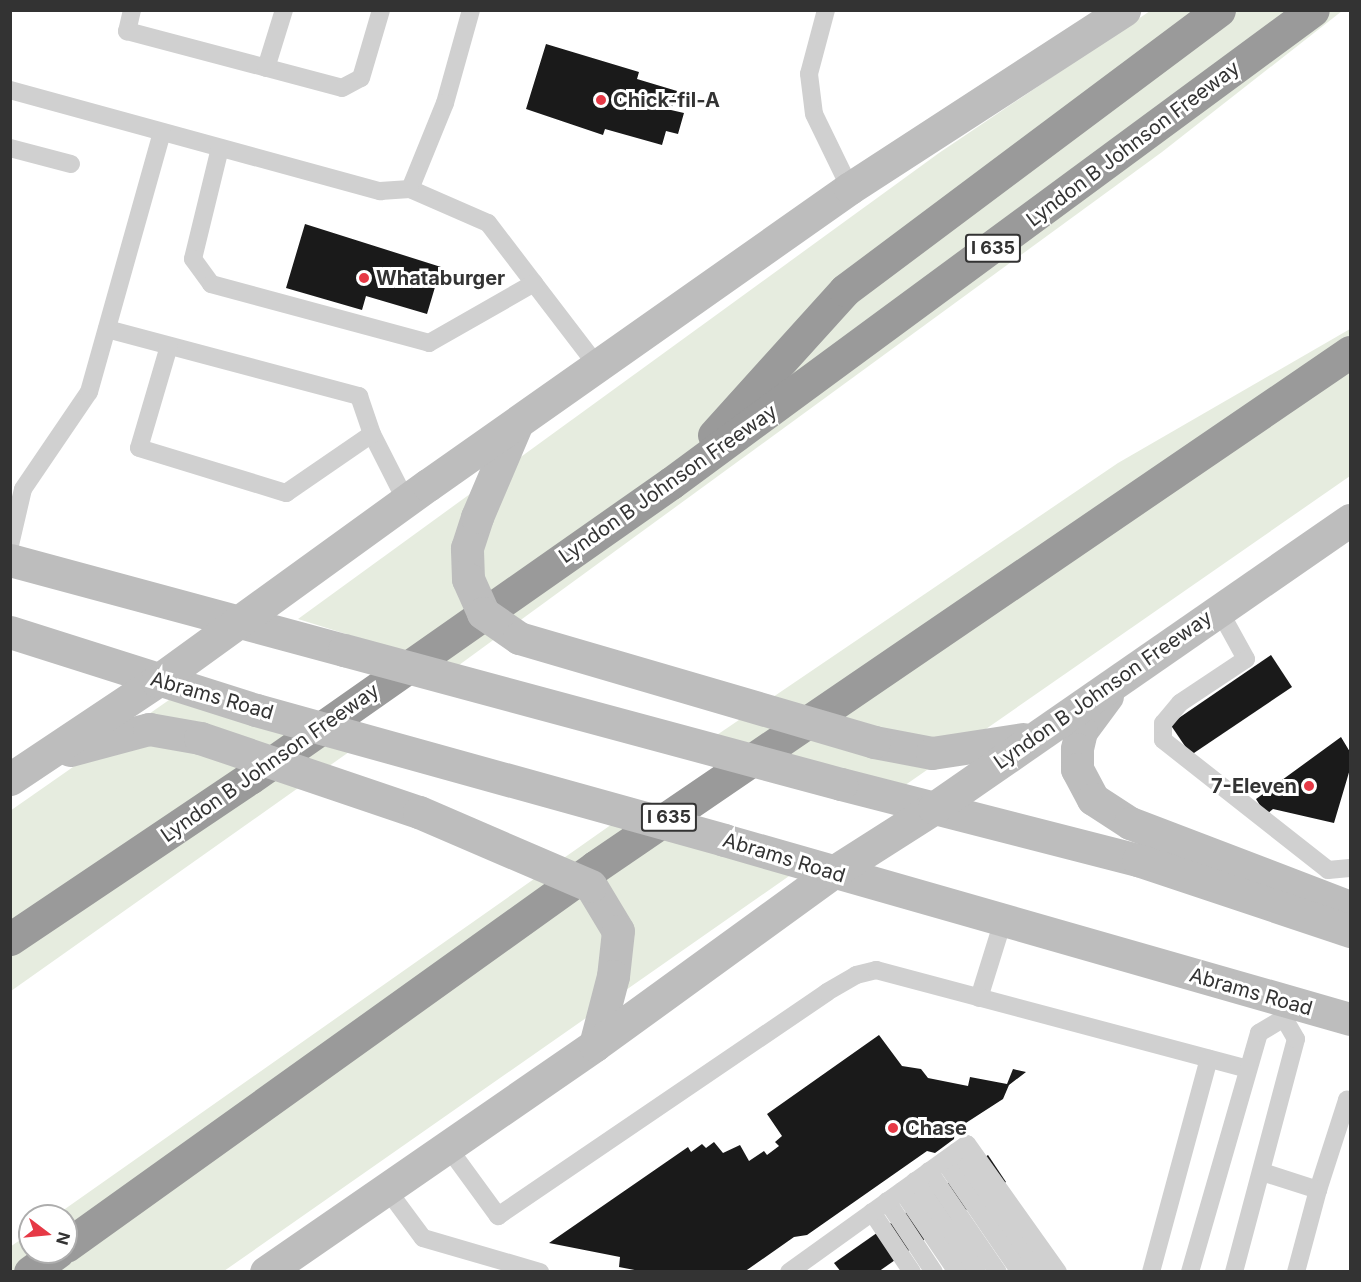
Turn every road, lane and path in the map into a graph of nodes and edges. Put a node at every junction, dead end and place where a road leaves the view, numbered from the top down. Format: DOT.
graph roads {
  1 [pos="132,10"];
  2 [pos="284,10"];
  3 [pos="381,10"];
  4 [pos="471,10"];
  5 [pos="826,10"];
  6 [pos="1124,10"];
  7 [pos="1219,10"];
  8 [pos="1313,10"];
  9 [pos="266,68"];
  10 [pos="10,90"];
  11 [pos="162,133"];
  12 [pos="10,148"];
  13 [pos="220,148"];
  14 [pos="71,164"];
  15 [pos="850,188"];
  16 [pos="410,189"];
  17 [pos="534,283"];
  18 [pos="107,329"];
  19 [pos="169,346"];
  20 [pos="1350,352"];
  21 [pos="599,368"];
  22 [pos="1350,369"];
  23 [pos="1281,400"];
  24 [pos="516,425"];
  25 [pos="372,434"];
  26 [pos="671,483"];
  27 [pos="406,501"];
  28 [pos="1350,522"];
  29 [pos="10,545"];
  30 [pos="10,560"];
  31 [pos="1219,609"];
  32 [pos="239,624"];
  33 [pos="10,632"];
  34 [pos="1131,669"];
  35 [pos="158,681"];
  36 [pos="1034,737"];
  37 [pos="46,756"];
  38 [pos="10,779"];
  39 [pos="934,807"];
  40 [pos="1350,868"];
  41 [pos="832,873"];
  42 [pos="1322,882"];
  43 [pos="1350,907"];
  44 [pos="1003,921"];
  45 [pos="1350,931"];
  46 [pos="10,939"];
  47 [pos="980,998"];
  48 [pos="1286,1010"];
  49 [pos="1350,1019"];
  50 [pos="595,1045"];
  51 [pos="1209,1059"];
  52 [pos="1248,1069"];
  53 [pos="1350,1101"];
  54 [pos="447,1146"];
  55 [pos="1262,1173"];
  56 [pos="915,1181"];
  57 [pos="386,1188"];
  58 [pos="1318,1190"];
  59 [pos="78,1237"];
  60 [pos="266,1272"];
  61 [pos="540,1272"];
  62 [pos="789,1272"];
  63 [pos="912,1272"];
  64 [pos="934,1272"];
  65 [pos="957,1272"];
  66 [pos="977,1272"];
  67 [pos="998,1272"];
  68 [pos="1020,1272"];
  69 [pos="1051,1272"];
  70 [pos="1058,1272"];
  71 [pos="1151,1272"];
  72 [pos="1190,1272"];
  73 [pos="1234,1272"];
  74 [pos="1296,1272"];
  1 -- 9 [label="lane"];
  2 -- 9 [label="lane"];
  3 -- 9 [label="lane"];
  4 -- 16 [label="lane"];
  5 -- 15 [label="lane"];
  6 -- 15 [label="main road"];
  7 -- 26 [label="highway"];
  8 -- 26 [label="highway, Lyndon B Johnson Freeway / I 635"];
  10 -- 11 [label="lane"];
  11 -- 13 [label="lane"];
  11 -- 18 [label="lane"];
  12 -- 14 [label="lane"];
  13 -- 16 [label="lane"];
  13 -- 17 [label="lane"];
  15 -- 21 [label="main road"];
  16 -- 17 [label="lane"];
  17 -- 21 [label="lane"];
  18 -- 19 [label="lane"];
  18 -- 29 [label="lane"];
  19 -- 25 [label="lane"];
  19 -- 25 [label="lane"];
  20 -- 23 [label="highway, I 635"];
  21 -- 24 [label="main road"];
  22 -- 23 [label="highway"];
  23 -- 59 [label="highway, I 635"];
  24 -- 27 [label="main road"];
  24 -- 36 [label="main road, bridge"];
  25 -- 27 [label="lane"];
  26 -- 46 [label="highway, Lyndon B Johnson Freeway / I 635"];
  27 -- 32 [label="main road"];
  28 -- 31 [label="main road, Lyndon B Johnson Freeway"];
  30 -- 32 [label="main road"];
  31 -- 34 [label="main road, Lyndon B Johnson Freeway"];
  31 -- 42 [label="lane"];
  32 -- 35 [label="main road"];
  32 -- 39 [label="main road, bridge"];
  33 -- 35 [label="main road, Abrams Road"];
  34 -- 36 [label="main road, Lyndon B Johnson Freeway"];
  34 -- 42 [label="main road"];
  35 -- 37 [label="main road"];
  35 -- 41 [label="main road, Abrams Road, bridge"];
  36 -- 39 [label="main road, Lyndon B Johnson Freeway"];
  37 -- 38 [label="main road"];
  37 -- 50 [label="main road, bridge"];
  39 -- 41 [label="main road, Lyndon B Johnson Freeway"];
  39 -- 45 [label="main road"];
  40 -- 42 [label="lane"];
  41 -- 44 [label="main road, Abrams Road"];
  41 -- 50 [label="main road, Lyndon B Johnson Freeway"];
  42 -- 43 [label="main road"];
  44 -- 47 [label="lane"];
  44 -- 48 [label="main road, Abrams Road"];
  47 -- 51 [label="lane"];
  47 -- 54 [label="lane"];
  48 -- 49 [label="main road, Abrams Road"];
  48 -- 52 [label="lane"];
  48 -- 55 [label="lane"];
  50 -- 54 [label="main road, Lyndon B Johnson Freeway"];
  51 -- 52 [label="lane"];
  51 -- 71 [label="lane"];
  52 -- 72 [label="lane"];
  53 -- 58 [label="lane"];
  54 -- 57 [label="main road, Lyndon B Johnson Freeway"];
  55 -- 58 [label="lane"];
  55 -- 73 [label="lane"];
  56 -- 62 [label="lane"];
  56 -- 63 [label="lane"];
  56 -- 64 [label="lane"];
  56 -- 65 [label="lane"];
  56 -- 66 [label="lane"];
  56 -- 67 [label="lane"];
  56 -- 68 [label="lane"];
  56 -- 69 [label="lane"];
  56 -- 70 [label="lane"];
  57 -- 60 [label="main road, Lyndon B Johnson Freeway"];
  57 -- 61 [label="lane"];
  58 -- 74 [label="lane"];
}
